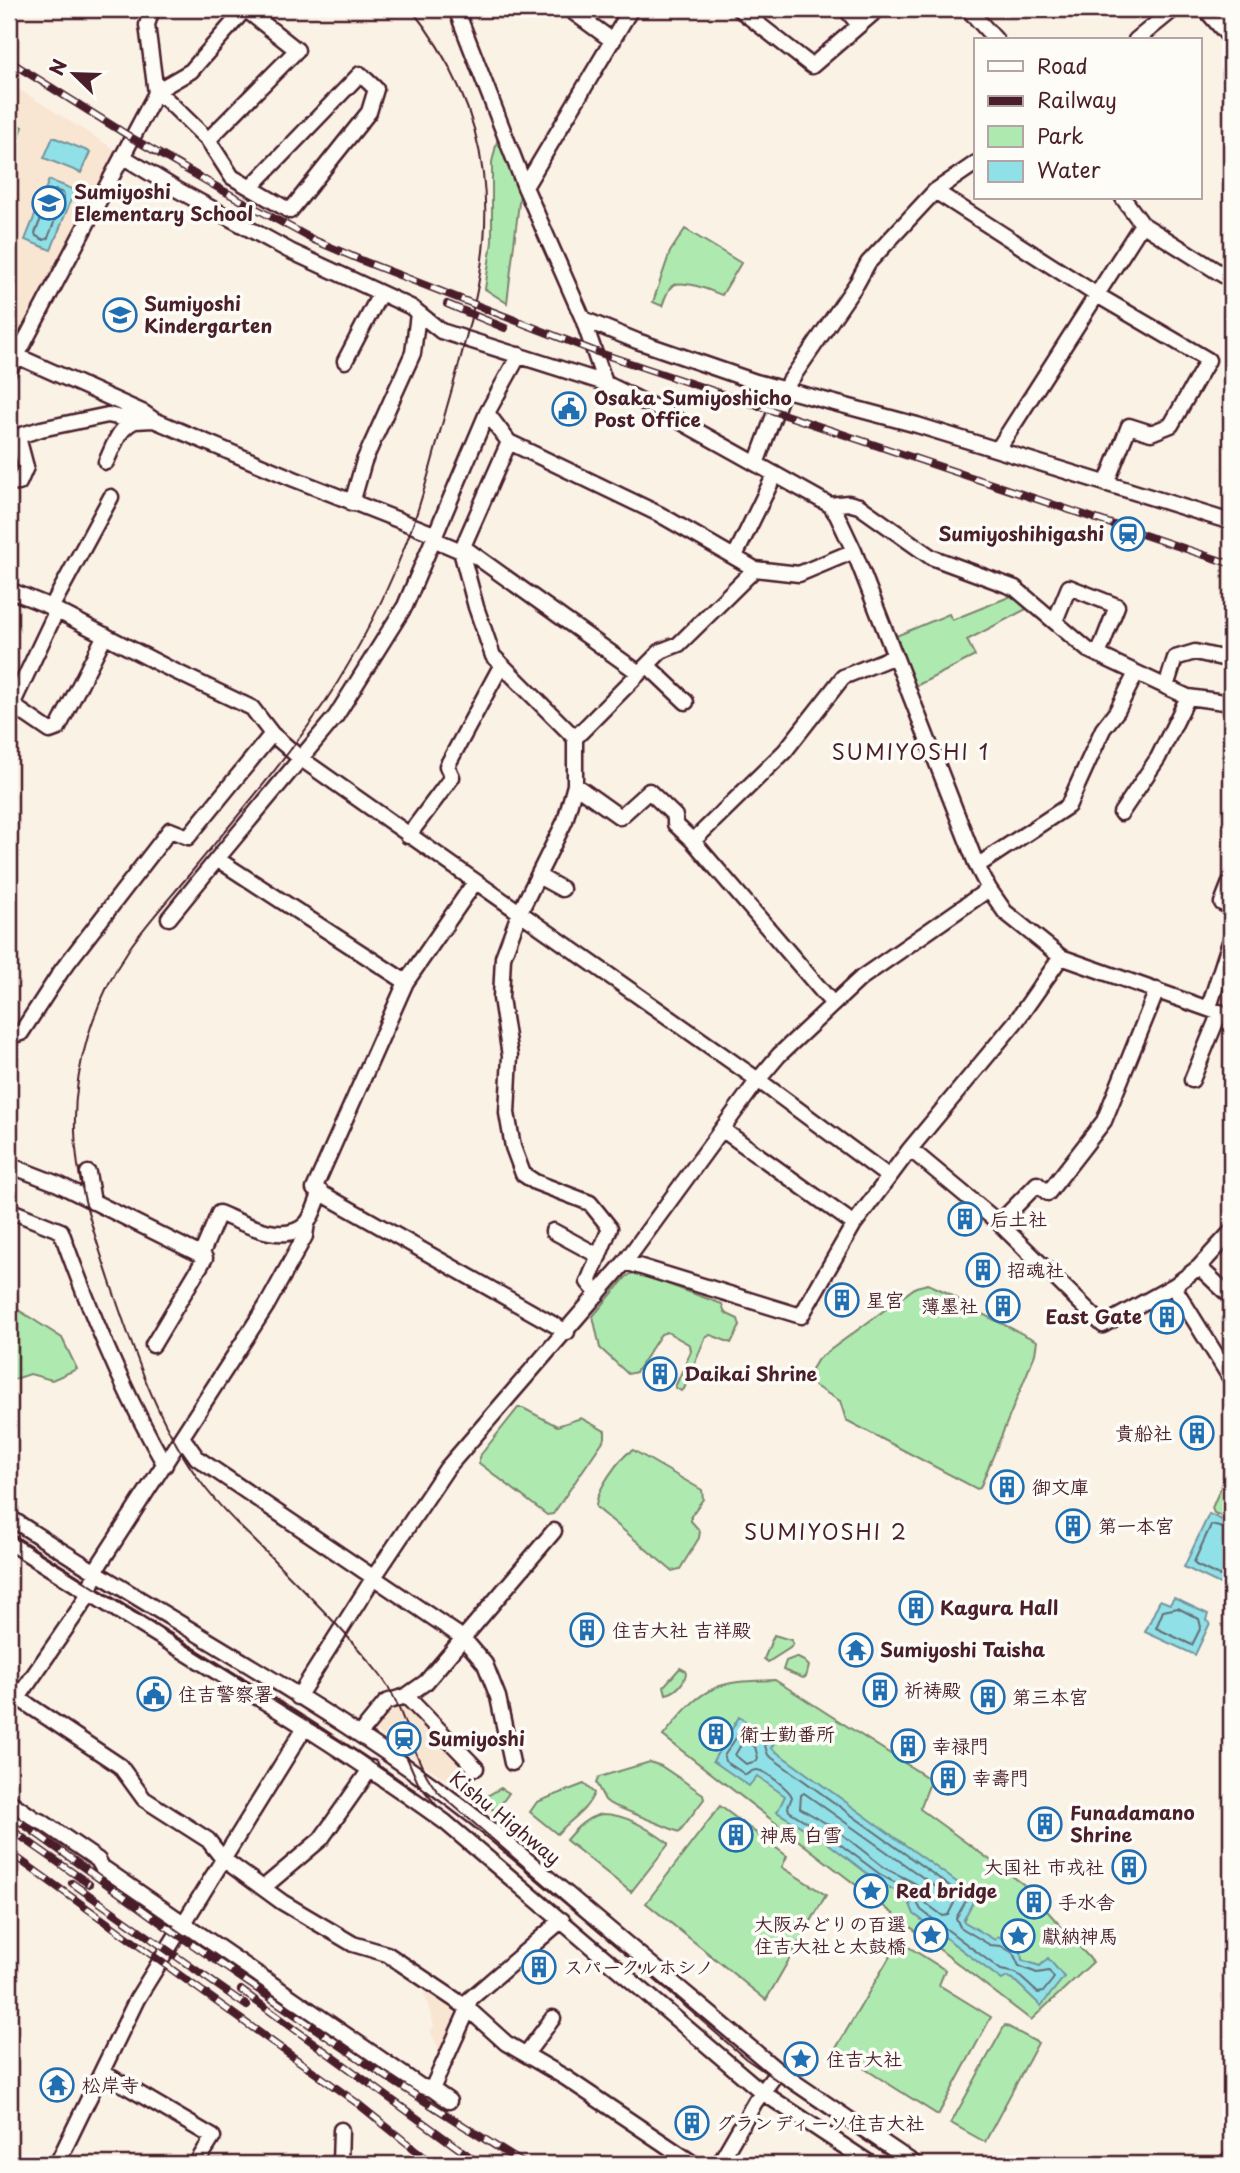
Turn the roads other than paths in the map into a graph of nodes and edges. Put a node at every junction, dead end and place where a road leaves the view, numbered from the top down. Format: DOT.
graph roads {
  1 [pos="245,9"];
  2 [pos="456,9"];
  3 [pos="569,9"];
  4 [pos="631,9"];
  5 [pos="739,9"];
  6 [pos="846,9"];
  7 [pos="878,9"];
  8 [pos="968,9"];
  9 [pos="1174,9"];
  10 [pos="1205,9"];
  11 [pos="147,11"];
  12 [pos="859,25"];
  13 [pos="994,38"];
  14 [pos="1138,38"];
  15 [pos="1231,39"];
  16 [pos="613,41"];
  17 [pos="156,93"];
  18 [pos="208,140"];
  19 [pos="122,156"];
  20 [pos="974,164"];
  21 [pos="251,187"];
  22 [pos="525,187"];
  23 [pos="935,191"];
  24 [pos="1124,200"];
  25 [pos="1142,224"];
  26 [pos="1231,281"];
  27 [pos="380,294"];
  28 [pos="1097,295"];
  29 [pos="418,314"];
  30 [pos="583,319"];
  31 [pos="519,355"];
  32 [pos="17,356"];
  33 [pos="345,361"];
  34 [pos="9,371"];
  35 [pos="605,383"];
  36 [pos="783,391"];
  37 [pos="487,413"];
  38 [pos="154,420"];
  39 [pos="135,421"];
  40 [pos="13,438"];
  41 [pos="509,442"];
  42 [pos="998,449"];
  43 [pos="106,462"];
  44 [pos="756,464"];
  45 [pos="775,474"];
  46 [pos="19,483"];
  47 [pos="1106,484"];
  48 [pos="111,497"];
  49 [pos="352,503"];
  50 [pos="830,505"];
  51 [pos="1231,522"];
  52 [pos="434,536"];
  53 [pos="462,549"];
  54 [pos="854,551"];
  55 [pos="736,556"];
  56 [pos="755,569"];
  57 [pos="9,590"];
  58 [pos="54,610"];
  59 [pos="1055,621"];
  60 [pos="105,635"];
  61 [pos="1098,655"];
  62 [pos="895,656"];
  63 [pos="1231,660"];
  64 [pos="501,666"];
  65 [pos="643,669"];
  66 [pos="1136,673"];
  67 [pos="1166,687"];
  68 [pos="1188,697"];
  69 [pos="686,702"];
  70 [pos="1231,703"];
  71 [pos="272,734"];
  72 [pos="575,738"];
  73 [pos="300,758"];
  74 [pos="575,785"];
  75 [pos="1121,813"];
  76 [pos="408,836"];
  77 [pos="693,841"];
  78 [pos="217,859"];
  79 [pos="977,866"];
  80 [pos="538,876"];
  81 [pos="1231,880"];
  82 [pos="475,882"];
  83 [pos="562,889"];
  84 [pos="989,889"];
  85 [pos="1231,906"];
  86 [pos="519,914"];
  87 [pos="169,918"];
  88 [pos="1231,939"];
  89 [pos="1061,957"];
  90 [pos="406,982"];
  91 [pos="1157,990"];
  92 [pos="833,1004"];
  93 [pos="1220,1012"];
  94 [pos="9,1037"];
  95 [pos="758,1080"];
  96 [pos="1192,1080"];
  97 [pos="723,1130"];
  98 [pos="910,1149"];
  99 [pos="9,1165"];
  100 [pos="88,1173"];
  101 [pos="889,1177"];
  102 [pos="321,1192"];
  103 [pos="93,1202"];
  104 [pos="9,1210"];
  105 [pos="307,1223"];
  106 [pos="999,1223"];
  107 [pos="854,1224"];
  108 [pos="553,1231"];
  109 [pos="1229,1239"];
  110 [pos="599,1256"];
  111 [pos="205,1258"];
  112 [pos="625,1262"];
  113 [pos="1199,1267"];
  114 [pos="1175,1285"];
  115 [pos="598,1294"];
  116 [pos="1231,1297"];
  117 [pos="567,1332"];
  118 [pos="153,1345"];
  119 [pos="1231,1379"];
  120 [pos="183,1437"];
  121 [pos="165,1465"];
  122 [pos="9,1517"];
  123 [pos="554,1531"];
  124 [pos="9,1542"];
  125 [pos="95,1574"];
  126 [pos="374,1577"];
  127 [pos="88,1593"];
  128 [pos="463,1638"];
  129 [pos="13,1695"];
  130 [pos="298,1696"];
  131 [pos="406,1696"];
  132 [pos="305,1727"];
  133 [pos="359,1734"];
  134 [pos="512,1763"];
  135 [pos="370,1768"];
  136 [pos="476,1768"];
  137 [pos="9,1801"];
  138 [pos="223,1858"];
  139 [pos="263,1888"];
  140 [pos="562,1920"];
  141 [pos="183,1923"];
  142 [pos="466,2007"];
  143 [pos="553,2018"];
  144 [pos="526,2054"];
  145 [pos="778,2071"];
  146 [pos="102,2072"];
  147 [pos="432,2088"];
  148 [pos="762,2092"];
  149 [pos="449,2101"];
  150 [pos="341,2130"];
  151 [pos="1231,2158"];
  152 [pos="57,2164"];
  153 [pos="196,2164"];
  154 [pos="341,2164"];
  155 [pos="694,2164"];
  156 [pos="719,2164"];
  157 [pos="871,2164"];
  158 [pos="915,2164"];
  159 [pos="1224,2164"];
  1 -- 17 [label="street"];
  1 -- 18 [label="street"];
  2 -- 22 [label="street"];
  3 -- 16 [label="street"];
  4 -- 16 [label="street"];
  5 -- 12 [label="street"];
  6 -- 12 [label="street"];
  7 -- 12 [label="street"];
  8 -- 13 [label="street"];
  9 -- 14 [label="street"];
  10 -- 15 [label="street"];
  11 -- 17 [label="street"];
  16 -- 22 [label="street"];
  17 -- 18 [label="street"];
  17 -- 19 [label="street"];
  18 -- 21 [label="street"];
  19 -- 27 [label="street"];
  19 -- 32 [label="street"];
  20 -- 23 [label="street"];
  21 -- 21 [label="street"];
  22 -- 30 [label="street"];
  23 -- 28 [label="street"];
  23 -- 36 [label="street"];
  24 -- 25 [label="street"];
  25 -- 26 [label="street"];
  25 -- 28 [label="street"];
  27 -- 29 [label="street"];
  27 -- 33 [label="street"];
  28 -- 42 [label="street"];
  28 -- 47 [label="street"];
  29 -- 31 [label="street"];
  29 -- 49 [label="street"];
  30 -- 35 [label="street"];
  30 -- 36 [label="street"];
  31 -- 35 [label="street"];
  31 -- 37 [label="street"];
  32 -- 34 [label="street"];
  32 -- 38 [label="street"];
  35 -- 44 [label="street"];
  36 -- 42 [label="street"];
  36 -- 44 [label="street"];
  37 -- 41 [label="street"];
  37 -- 52 [label="street"];
  38 -- 39 [label="street"];
  38 -- 49 [label="street"];
  39 -- 40 [label="street"];
  39 -- 43 [label="street"];
  40 -- 46 [label="street"];
  41 -- 53 [label="street"];
  41 -- 55 [label="street"];
  42 -- 47 [label="street"];
  44 -- 45 [label="street"];
  45 -- 50 [label="street"];
  45 -- 55 [label="street"];
  47 -- 51 [label="street"];
  48 -- 58 [label="street"];
  49 -- 52 [label="street"];
  50 -- 54 [label="street"];
  50 -- 59 [label="street"];
  52 -- 53 [label="street"];
  52 -- 73 [label="street"];
  53 -- 64 [label="street"];
  53 -- 65 [label="street"];
  54 -- 56 [label="street"];
  54 -- 62 [label="street"];
  55 -- 56 [label="street"];
  56 -- 65 [label="street"];
  57 -- 58 [label="street"];
  58 -- 60 [label="street"];
  58 -- 60 [label="street"];
  59 -- 61 [label="street"];
  59 -- 61 [label="street"];
  60 -- 71 [label="street"];
  61 -- 66 [label="street"];
  62 -- 77 [label="street"];
  62 -- 79 [label="street"];
  63 -- 67 [label="street"];
  64 -- 72 [label="street"];
  64 -- 76 [label="street"];
  65 -- 69 [label="street"];
  65 -- 72 [label="street"];
  66 -- 67 [label="street"];
  66 -- 79 [label="street"];
  67 -- 68 [label="street"];
  68 -- 70 [label="street"];
  68 -- 75 [label="street"];
  71 -- 73 [label="street"];
  71 -- 94 [label="street"];
  72 -- 74 [label="street"];
  73 -- 76 [label="street"];
  73 -- 78 [label="street"];
  74 -- 77 [label="street"];
  74 -- 80 [label="street"];
  76 -- 82 [label="street"];
  77 -- 92 [label="street"];
  78 -- 87 [label="street"];
  78 -- 90 [label="street"];
  79 -- 84 [label="street"];
  80 -- 83 [label="street"];
  80 -- 86 [label="street"];
  81 -- 85 [label="street"];
  82 -- 86 [label="street"];
  82 -- 90 [label="street"];
  84 -- 89 [label="street"];
  84 -- 92 [label="street"];
  86 -- 95 [label="street"];
  86 -- 110 [label="street"];
  88 -- 93 [label="street"];
  89 -- 91 [label="street"];
  89 -- 98 [label="street"];
  90 -- 102 [label="street"];
  91 -- 93 [label="street"];
  91 -- 106 [label="street"];
  92 -- 95 [label="street"];
  93 -- 96 [label="street"];
  95 -- 97 [label="street"];
  95 -- 101 [label="street"];
  97 -- 107 [label="street"];
  97 -- 112 [label="street"];
  98 -- 101 [label="street"];
  98 -- 106 [label="street"];
  99 -- 103 [label="street"];
  100 -- 103 [label="street"];
  101 -- 107 [label="street"];
  102 -- 105 [label="street"];
  102 -- 117 [label="street"];
  103 -- 105 [label="street"];
  104 -- 121 [label="street"];
  105 -- 120 [label="street"];
  106 -- 114 [label="street"];
  107 -- 112 [label="street"];
  108 -- 110 [label="street"];
  109 -- 113 [label="street"];
  110 -- 115 [label="street"];
  111 -- 118 [label="street"];
  112 -- 115 [label="street"];
  113 -- 114 [label="street"];
  113 -- 116 [label="street"];
  114 -- 119 [label="street"];
  115 -- 117 [label="street"];
  117 -- 126 [label="street"];
  120 -- 121 [label="street"];
  120 -- 126 [label="street"];
  121 -- 125 [label="street"];
  122 -- 125 [label="street, Kishu Highway"];
  123 -- 128 [label="street"];
  124 -- 127 [label="street"];
  125 -- 127 [label="street"];
  125 -- 130 [label="street, Kishu Highway"];
  126 -- 128 [label="street"];
  126 -- 130 [label="street"];
  127 -- 129 [label="street"];
  127 -- 132 [label="street"];
  128 -- 131 [label="street"];
  128 -- 134 [label="street"];
  129 -- 138 [label="street"];
  130 -- 133 [label="street, Kishu Highway"];
  131 -- 133 [label="street"];
  131 -- 136 [label="street"];
  132 -- 135 [label="street"];
  132 -- 138 [label="street"];
  133 -- 145 [label="street, Kishu Highway"];
  135 -- 139 [label="street"];
  135 -- 140 [label="street"];
  137 -- 141 [label="street"];
  138 -- 139 [label="street"];
  138 -- 141 [label="street"];
  139 -- 142 [label="street"];
  140 -- 142 [label="street"];
  140 -- 148 [label="street"];
  141 -- 146 [label="street"];
  141 -- 147 [label="street"];
  142 -- 144 [label="street"];
  142 -- 147 [label="street"];
  143 -- 144 [label="street"];
  144 -- 155 [label="street"];
  145 -- 148 [label="street"];
  145 -- 158 [label="street, Kishu Highway"];
  146 -- 152 [label="street"];
  146 -- 153 [label="street"];
  147 -- 149 [label="street"];
  148 -- 156 [label="street"];
  148 -- 157 [label="street"];
  150 -- 154 [label="street"];
  151 -- 159 [label="street"];
}
